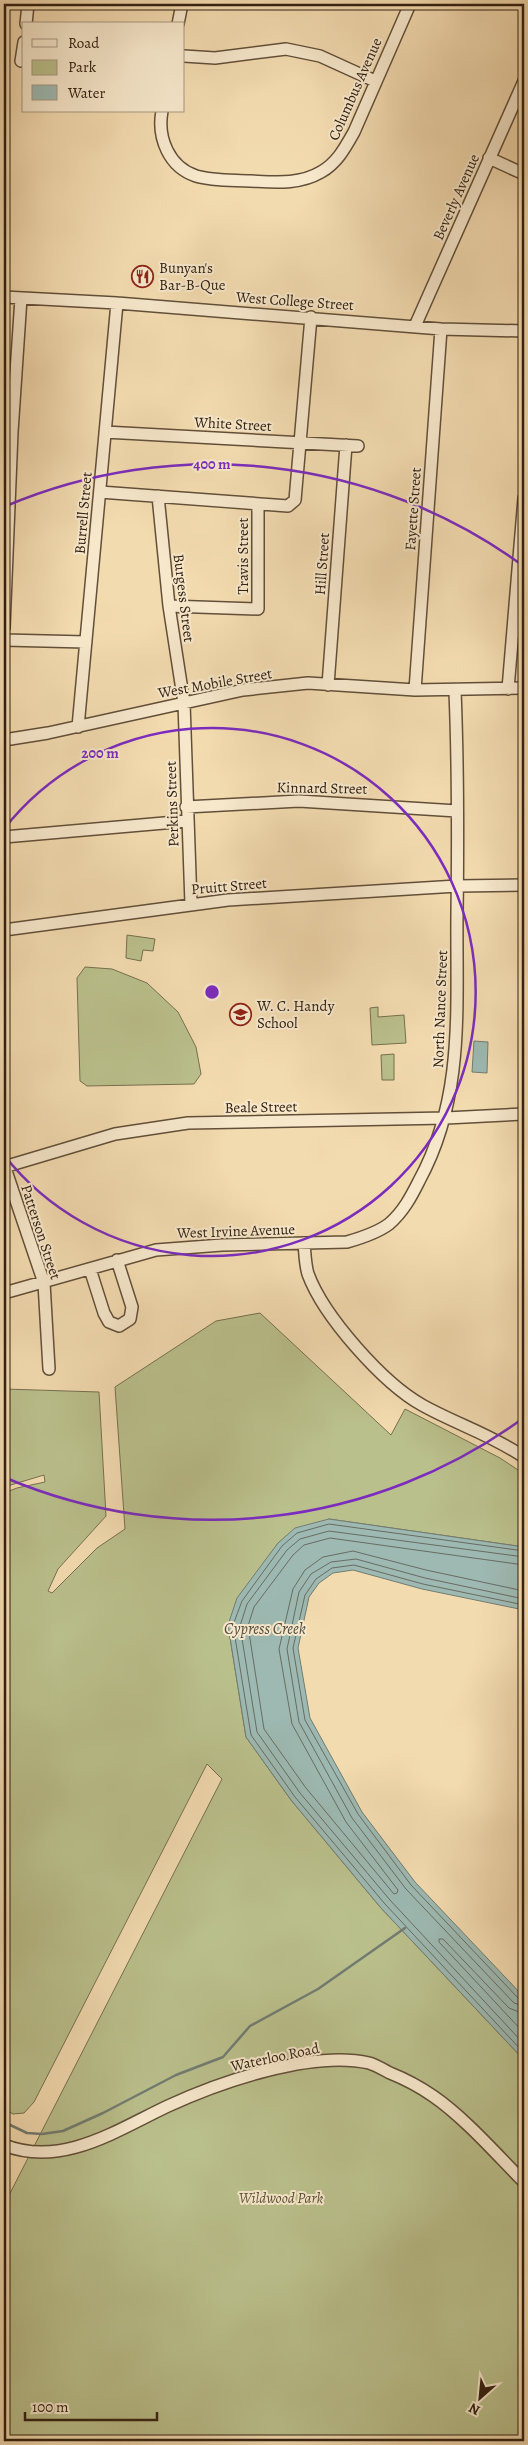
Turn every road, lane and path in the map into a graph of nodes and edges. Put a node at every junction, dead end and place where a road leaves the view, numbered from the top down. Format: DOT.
graph roads {
  1 [pos="28,4"];
  2 [pos="182,4"];
  3 [pos="410,4"];
  4 [pos="26,22"];
  5 [pos="178,22"];
  6 [pos="185,56"];
  7 [pos="375,81"];
  8 [pos="524,81"];
  9 [pos="162,112"];
  10 [pos="489,158"];
  11 [pos="524,174"];
  12 [pos="4,297"];
  13 [pos="21,298"];
  14 [pos="117,302"];
  15 [pos="311,317"];
  16 [pos="415,326"];
  17 [pos="441,329"];
  18 [pos="524,332"];
  19 [pos="105,432"];
  20 [pos="299,443"];
  21 [pos="346,445"];
  22 [pos="358,446"];
  23 [pos="100,492"];
  24 [pos="158,496"];
  25 [pos="524,498"];
  26 [pos="258,504"];
  27 [pos="522,552"];
  28 [pos="169,606"];
  29 [pos="4,628"];
  30 [pos="4,640"];
  31 [pos="86,642"];
  32 [pos="328,685"];
  33 [pos="524,688"];
  34 [pos="508,689"];
  35 [pos="415,690"];
  36 [pos="455,691"];
  37 [pos="184,703"];
  38 [pos="78,727"];
  39 [pos="4,740"];
  40 [pos="186,806"];
  41 [pos="457,811"];
  42 [pos="187,821"];
  43 [pos="4,837"];
  44 [pos="524,885"];
  45 [pos="457,886"];
  46 [pos="191,904"];
  47 [pos="4,930"];
  48 [pos="524,1114"];
  49 [pos="446,1118"];
  50 [pos="4,1166"];
  51 [pos="304,1243"];
  52 [pos="117,1260"];
  53 [pos="90,1269"];
  54 [pos="44,1282"];
  55 [pos="4,1293"];
  56 [pos="48,1369"];
  57 [pos="524,1457"];
  58 [pos="4,2145"];
  59 [pos="524,2182"];
  1 -- 4 [label="street"];
  2 -- 5 [label="street"];
  3 -- 7 [label="street, Columbus Avenue"];
  6 -- 7 [label="street"];
  7 -- 9 [label="street, Columbus Avenue"];
  8 -- 10 [label="street, Beverly Avenue"];
  10 -- 11 [label="street"];
  10 -- 16 [label="street, Beverly Avenue"];
  12 -- 13 [label="street, West College Street"];
  13 -- 14 [label="street, West College Street"];
  13 -- 29 [label="street"];
  14 -- 15 [label="street, West College Street"];
  14 -- 19 [label="street, Burrell Street"];
  15 -- 16 [label="street, West College Street"];
  15 -- 20 [label="street"];
  16 -- 17 [label="street, West College Street"];
  17 -- 18 [label="street, West College Street"];
  17 -- 35 [label="street, Fayette Street"];
  19 -- 20 [label="street, White Street"];
  19 -- 23 [label="street, Burrell Street"];
  20 -- 21 [label="street, White Street"];
  20 -- 26 [label="street"];
  21 -- 22 [label="street, White Street"];
  21 -- 32 [label="street, Hill Street"];
  23 -- 24 [label="street"];
  23 -- 31 [label="street, Burrell Street"];
  24 -- 26 [label="street"];
  24 -- 28 [label="street, Burgess Street"];
  25 -- 27 [label="street"];
  26 -- 28 [label="street, Travis Street"];
  27 -- 34 [label="street"];
  28 -- 37 [label="street, Burgess Street"];
  30 -- 31 [label="street"];
  31 -- 38 [label="street, Burrell Street"];
  32 -- 35 [label="street, West Mobile Street"];
  32 -- 37 [label="street, West Mobile Street"];
  33 -- 34 [label="street, West Mobile Street"];
  34 -- 36 [label="street, West Mobile Street"];
  35 -- 36 [label="street, West Mobile Street"];
  36 -- 41 [label="street, North Nance Street"];
  37 -- 38 [label="street, West Mobile Street"];
  37 -- 40 [label="street, Perkins Street"];
  38 -- 39 [label="street, West Mobile Street"];
  40 -- 41 [label="street, Kinnard Street"];
  40 -- 42 [label="street, Perkins Street"];
  41 -- 45 [label="street, North Nance Street"];
  42 -- 43 [label="street"];
  42 -- 46 [label="street, Perkins Street"];
  44 -- 45 [label="street, Pruitt Street"];
  45 -- 46 [label="street, Pruitt Street"];
  45 -- 49 [label="street, North Nance Street"];
  46 -- 47 [label="street, Pruitt Street"];
  48 -- 49 [label="street, Beale Street"];
  49 -- 50 [label="street, Beale Street"];
  49 -- 51 [label="street, North Nance Street"];
  50 -- 54 [label="street, Patterson Street"];
  51 -- 52 [label="street, West Irvine Avenue"];
  51 -- 57 [label="street, West Irvine Avenue"];
  52 -- 53 [label="street, West Irvine Avenue"];
  52 -- 53 [label="street"];
  53 -- 54 [label="street, West Irvine Avenue"];
  54 -- 55 [label="street, West Irvine Avenue"];
  54 -- 56 [label="street, Patterson Street"];
  58 -- 59 [label="street, Waterloo Road"];
}
